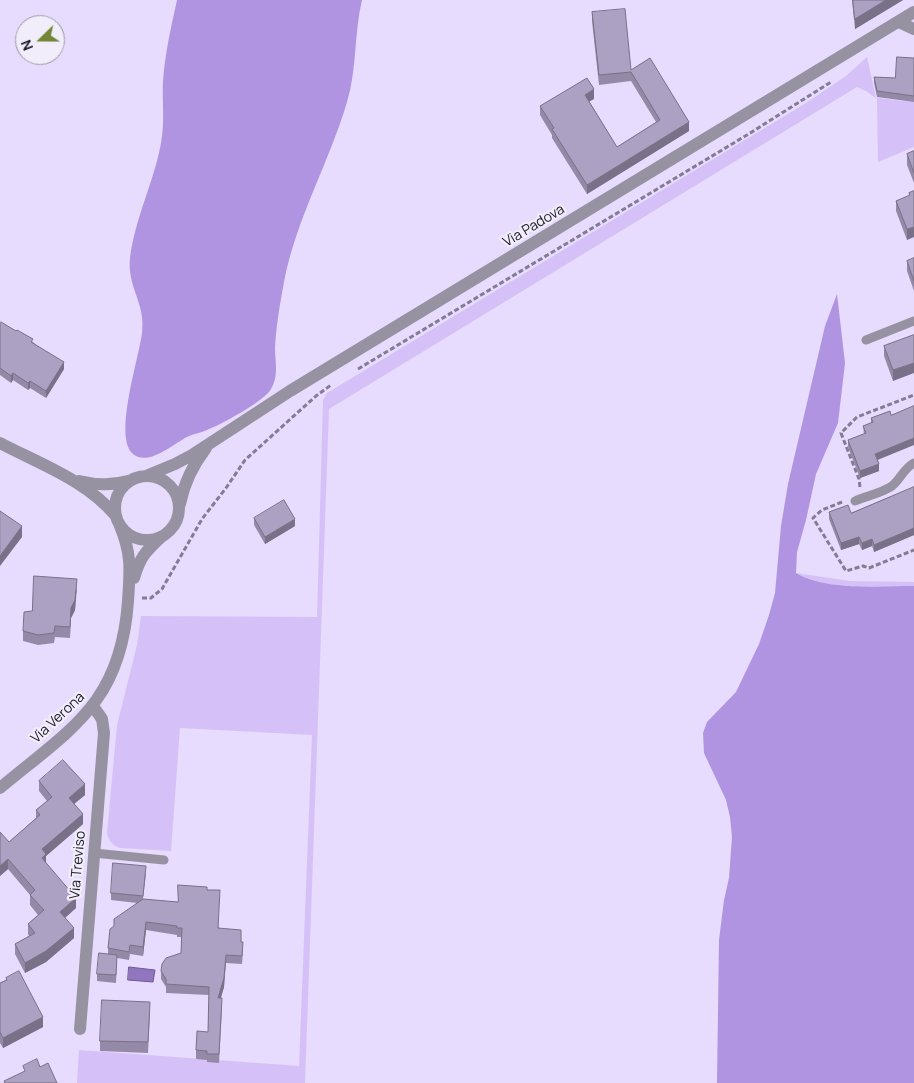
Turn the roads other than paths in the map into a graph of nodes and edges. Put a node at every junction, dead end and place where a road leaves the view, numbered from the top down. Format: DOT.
graph roads {
  1 [pos="914,12"];
  2 [pos="899,22"];
  3 [pos="914,29"];
  4 [pos="914,321"];
  5 [pos="866,340"];
  6 [pos="211,442"];
  7 [pos="0,443"];
  8 [pos="914,464"];
  9 [pos="146,476"];
  10 [pos="70,478"];
  11 [pos="130,480"];
  12 [pos="859,499"];
  13 [pos="179,507"];
  14 [pos="118,521"];
  15 [pos="161,537"];
  16 [pos="129,597"];
  17 [pos="94,706"];
  18 [pos="0,788"];
  19 [pos="94,853"];
  20 [pos="164,860"];
  21 [pos="80,1028"];
  1 -- 2 [label="street, Via Padova"];
  2 -- 3 [label="street"];
  2 -- 6 [label="street, Via Padova"];
  4 -- 5 [label="lane"];
  6 -- 9 [label="street, Via Padova"];
  6 -- 13 [label="street, Via Padova"];
  7 -- 10 [label="street"];
  8 -- 12 [label="lane"];
  9 -- 11 [label="street"];
  9 -- 13 [label="street"];
  10 -- 11 [label="street"];
  10 -- 14 [label="street"];
  11 -- 14 [label="street"];
  13 -- 15 [label="street"];
  14 -- 15 [label="street"];
  14 -- 16 [label="street, Via Verona"];
  15 -- 16 [label="street, Via Verona"];
  16 -- 17 [label="street, Via Verona"];
  17 -- 18 [label="street, Via Verona"];
  17 -- 19 [label="street, Via Treviso"];
  19 -- 20 [label="lane"];
  19 -- 21 [label="street, Via Treviso"];
}
